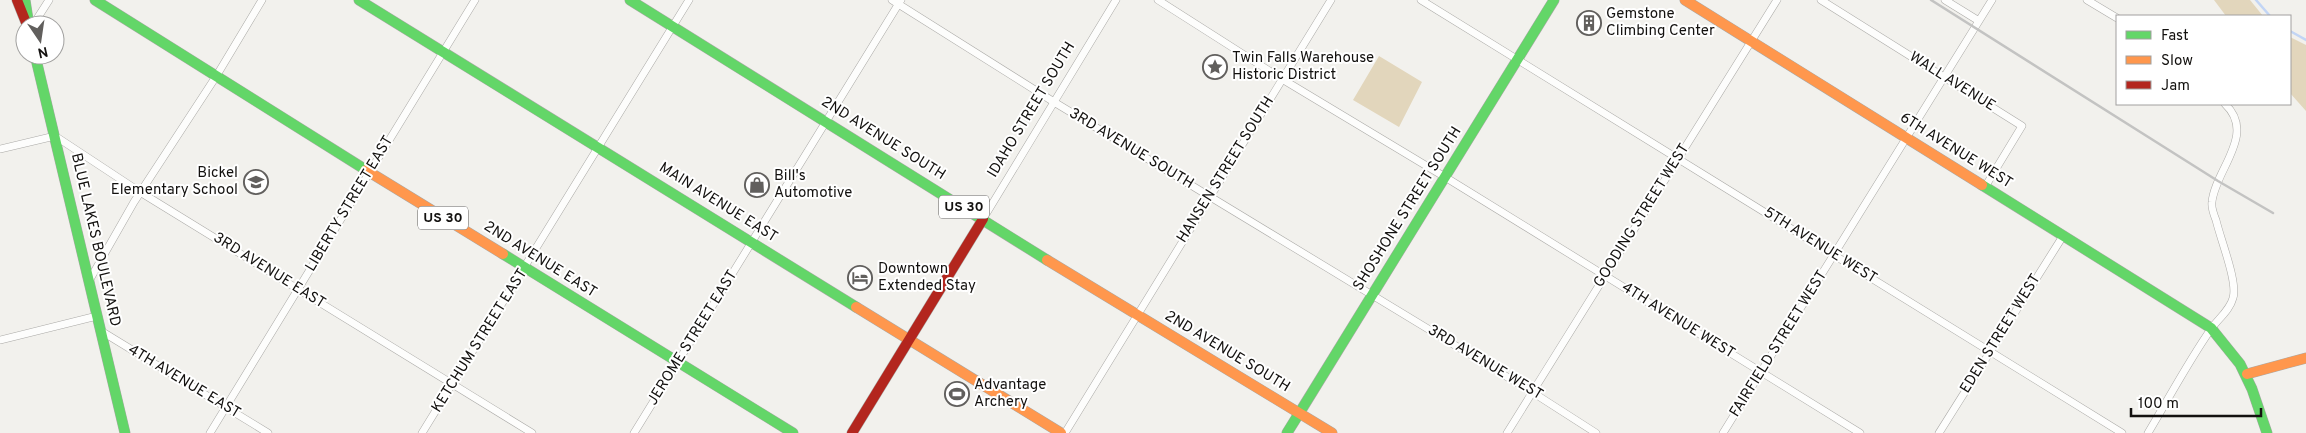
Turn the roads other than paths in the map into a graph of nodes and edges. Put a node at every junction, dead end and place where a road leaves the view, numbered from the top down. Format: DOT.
graph roads {
  1 [pos="17,0"];
  2 [pos="25,0"];
  3 [pos="49,0"];
  4 [pos="96,0"];
  5 [pos="262,0"];
  6 [pos="359,0"];
  7 [pos="475,0"];
  8 [pos="630,0"];
  9 [pos="689,0"];
  10 [pos="892,0"];
  11 [pos="1116,0"];
  12 [pos="1158,0"];
  13 [pos="1330,0"];
  14 [pos="1421,0"];
  15 [pos="1554,0"];
  16 [pos="1685,0"];
  17 [pos="1778,0"];
  18 [pos="1820,0"];
  19 [pos="1945,0"];
  20 [pos="1992,0"];
  21 [pos="2087,0"];
  22 [pos="900,2"];
  23 [pos="24,15"];
  24 [pos="27,15"];
  25 [pos="39,15"];
  26 [pos="2116,17"];
  27 [pos="1979,21"];
  28 [pos="673,27"];
  29 [pos="1752,42"];
  30 [pos="443,52"];
  31 [pos="1517,59"];
  32 [pos="38,65"];
  33 [pos="217,75"];
  34 [pos="1944,77"];
  35 [pos="1282,79"];
  36 [pos="1054,102"];
  37 [pos="2227,105"];
  38 [pos="826,122"];
  39 [pos="55,136"];
  40 [pos="1906,138"];
  41 [pos="600,147"];
  42 [pos="0,149"];
  43 [pos="1678,159"];
  44 [pos="369,172"];
  45 [pos="1445,177"];
  46 [pos="1985,187"];
  47 [pos="140,192"];
  48 [pos="1210,196"];
  49 [pos="983,219"];
  50 [pos="2063,236"];
  51 [pos="753,243"];
  52 [pos="1834,255"];
  53 [pos="525,268"];
  54 [pos="1605,276"];
  55 [pos="89,280"];
  56 [pos="298,289"];
  57 [pos="1372,295"];
  58 [pos="1136,315"];
  59 [pos="97,316"];
  60 [pos="2211,328"];
  61 [pos="101,331"];
  62 [pos="910,338"];
  63 [pos="0,340"];
  64 [pos="1990,352"];
  65 [pos="2306,358"];
  66 [pos="678,362"];
  67 [pos="1761,372"];
  68 [pos="2247,374"];
  69 [pos="453,384"];
  70 [pos="1532,392"];
  71 [pos="226,407"];
  72 [pos="1300,412"];
  73 [pos="124,433"];
  74 [pos="210,433"];
  75 [pos="268,433"];
  76 [pos="422,433"];
  77 [pos="532,433"];
  78 [pos="634,433"];
  79 [pos="793,433"];
  80 [pos="852,433"];
  81 [pos="1063,433"];
  82 [pos="1287,433"];
  83 [pos="1332,433"];
  84 [pos="1507,433"];
  85 [pos="1596,433"];
  86 [pos="1724,433"];
  87 [pos="1860,433"];
  88 [pos="1939,433"];
  89 [pos="2122,433"];
  90 [pos="2148,433"];
  91 [pos="2266,433"];
  1 -- 23 [label="main road"];
  2 -- 24 [label="main road"];
  3 -- 25 [label="street"];
  4 -- 33 [label="main road, 2ND AVENUE EAST / US 30"];
  5 -- 33 [label="street"];
  6 -- 30 [label="main road, MAIN AVENUE EAST"];
  7 -- 30 [label="street, LIBERTY STREET EAST"];
  8 -- 28 [label="main road, 2ND AVENUE SOUTH / US 30"];
  9 -- 28 [label="street, KETCHUM STREET EAST"];
  10 -- 22 [label="street, 3RD AVENUE SOUTH"];
  11 -- 36 [label="street, IDAHO STREET SOUTH"];
  12 -- 35 [label="street, 4TH AVENUE WEST"];
  13 -- 35 [label="street, HANSEN STREET SOUTH"];
  14 -- 31 [label="street, 5TH AVENUE WEST"];
  15 -- 31 [label="main road, SHOSHONE STREET SOUTH"];
  16 -- 29 [label="main road, 6TH AVENUE WEST"];
  17 -- 29 [label="street, GOODING STREET WEST"];
  18 -- 34 [label="street, WALL AVENUE"];
  19 -- 27 [label="street"];
  20 -- 27 [label="street, FAIRFIELD STREET WEST"];
  21 -- 26 [label="street"];
  22 -- 36 [label="street, 3RD AVENUE SOUTH"];
  22 -- 38 [label="street, JEROME STREET EAST"];
  27 -- 34 [label="street, FAIRFIELD STREET WEST"];
  28 -- 38 [label="main road, 2ND AVENUE SOUTH / US 30"];
  28 -- 41 [label="street, KETCHUM STREET EAST"];
  29 -- 40 [label="main road, 6TH AVENUE WEST"];
  29 -- 43 [label="street, GOODING STREET WEST"];
  30 -- 41 [label="main road, MAIN AVENUE EAST"];
  30 -- 44 [label="street, LIBERTY STREET EAST"];
  31 -- 43 [label="street, 5TH AVENUE WEST"];
  31 -- 45 [label="main road, SHOSHONE STREET SOUTH"];
  32 -- 39 [label="main road, BLUE LAKES BOULEVARD"];
  33 -- 44 [label="main road, 2ND AVENUE EAST / US 30"];
  33 -- 47 [label="street"];
  34 -- 40 [label="street, FAIRFIELD STREET WEST"];
  34 -- 46 [label="street, WALL AVENUE"];
  35 -- 45 [label="street, 4TH AVENUE WEST"];
  35 -- 48 [label="street, HANSEN STREET SOUTH"];
  36 -- 48 [label="street, 3RD AVENUE SOUTH"];
  36 -- 49 [label="street, IDAHO STREET SOUTH"];
  37 -- 60 [label="street"];
  38 -- 49 [label="main road, 2ND AVENUE SOUTH / US 30"];
  38 -- 51 [label="street, JEROME STREET EAST"];
  39 -- 42 [label="street"];
  39 -- 47 [label="street, 3RD AVENUE EAST"];
  39 -- 55 [label="main road, BLUE LAKES BOULEVARD"];
  40 -- 46 [label="main road, 6TH AVENUE WEST"];
  40 -- 52 [label="street, FAIRFIELD STREET WEST"];
  41 -- 51 [label="main road, MAIN AVENUE EAST"];
  41 -- 53 [label="street, KETCHUM STREET EAST"];
  43 -- 52 [label="street, 5TH AVENUE WEST"];
  43 -- 54 [label="street, GOODING STREET WEST"];
  44 -- 53 [label="main road, 2ND AVENUE EAST / US 30"];
  44 -- 56 [label="street, LIBERTY STREET EAST"];
  45 -- 54 [label="street, 4TH AVENUE WEST"];
  45 -- 57 [label="main road, SHOSHONE STREET SOUTH"];
  46 -- 50 [label="main road, 6TH AVENUE WEST"];
  47 -- 55 [label="street"];
  47 -- 56 [label="street, 3RD AVENUE EAST"];
  48 -- 57 [label="street, 3RD AVENUE SOUTH"];
  48 -- 58 [label="street, HANSEN STREET SOUTH"];
  49 -- 58 [label="main road, 2ND AVENUE SOUTH / US 30"];
  49 -- 62 [label="main road, IDAHO STREET SOUTH"];
  50 -- 60 [label="main road, 6TH AVENUE WEST"];
  50 -- 64 [label="street, EDEN STREET WEST"];
  51 -- 62 [label="main road, MAIN AVENUE EAST"];
  51 -- 66 [label="street, JEROME STREET EAST"];
  52 -- 64 [label="street, 5TH AVENUE WEST"];
  52 -- 67 [label="street, FAIRFIELD STREET WEST"];
  53 -- 66 [label="main road, 2ND AVENUE EAST / US 30"];
  53 -- 69 [label="street, KETCHUM STREET EAST"];
  54 -- 67 [label="street, 4TH AVENUE WEST"];
  54 -- 70 [label="street, GOODING STREET WEST"];
  55 -- 59 [label="main road, BLUE LAKES BOULEVARD"];
  56 -- 69 [label="street, 3RD AVENUE EAST"];
  56 -- 71 [label="street, LIBERTY STREET EAST"];
  57 -- 70 [label="street, 3RD AVENUE WEST"];
  57 -- 72 [label="main road, SHOSHONE STREET SOUTH"];
  58 -- 72 [label="main road, 2ND AVENUE SOUTH / US 30"];
  58 -- 81 [label="street, HANSEN STREET SOUTH"];
  59 -- 61 [label="main road, BLUE LAKES BOULEVARD"];
  59 -- 63 [label="street"];
  60 -- 68 [label="main road, 6TH AVENUE WEST"];
  60 -- 90 [label="street"];
  61 -- 71 [label="street, 4TH AVENUE EAST"];
  61 -- 73 [label="main road, BLUE LAKES BOULEVARD"];
  62 -- 80 [label="main road, IDAHO STREET SOUTH"];
  62 -- 81 [label="main road, MAIN AVENUE EAST"];
  64 -- 88 [label="street, EDEN STREET WEST"];
  64 -- 89 [label="street, 5TH AVENUE WEST"];
  65 -- 68 [label="main road"];
  66 -- 78 [label="street, JEROME STREET EAST"];
  66 -- 79 [label="main road, 2ND AVENUE EAST / US 30"];
  67 -- 86 [label="street, FAIRFIELD STREET WEST"];
  67 -- 87 [label="street, 4TH AVENUE WEST"];
  68 -- 91 [label="main road, 6TH AVENUE WEST"];
  69 -- 76 [label="street, KETCHUM STREET EAST"];
  69 -- 77 [label="street, 3RD AVENUE EAST"];
  70 -- 84 [label="street, GOODING STREET WEST"];
  70 -- 85 [label="street, 3RD AVENUE WEST"];
  71 -- 74 [label="street, LIBERTY STREET EAST"];
  71 -- 75 [label="street, 4TH AVENUE EAST"];
  72 -- 82 [label="main road, SHOSHONE STREET SOUTH"];
  72 -- 83 [label="main road, US 30"];
}
